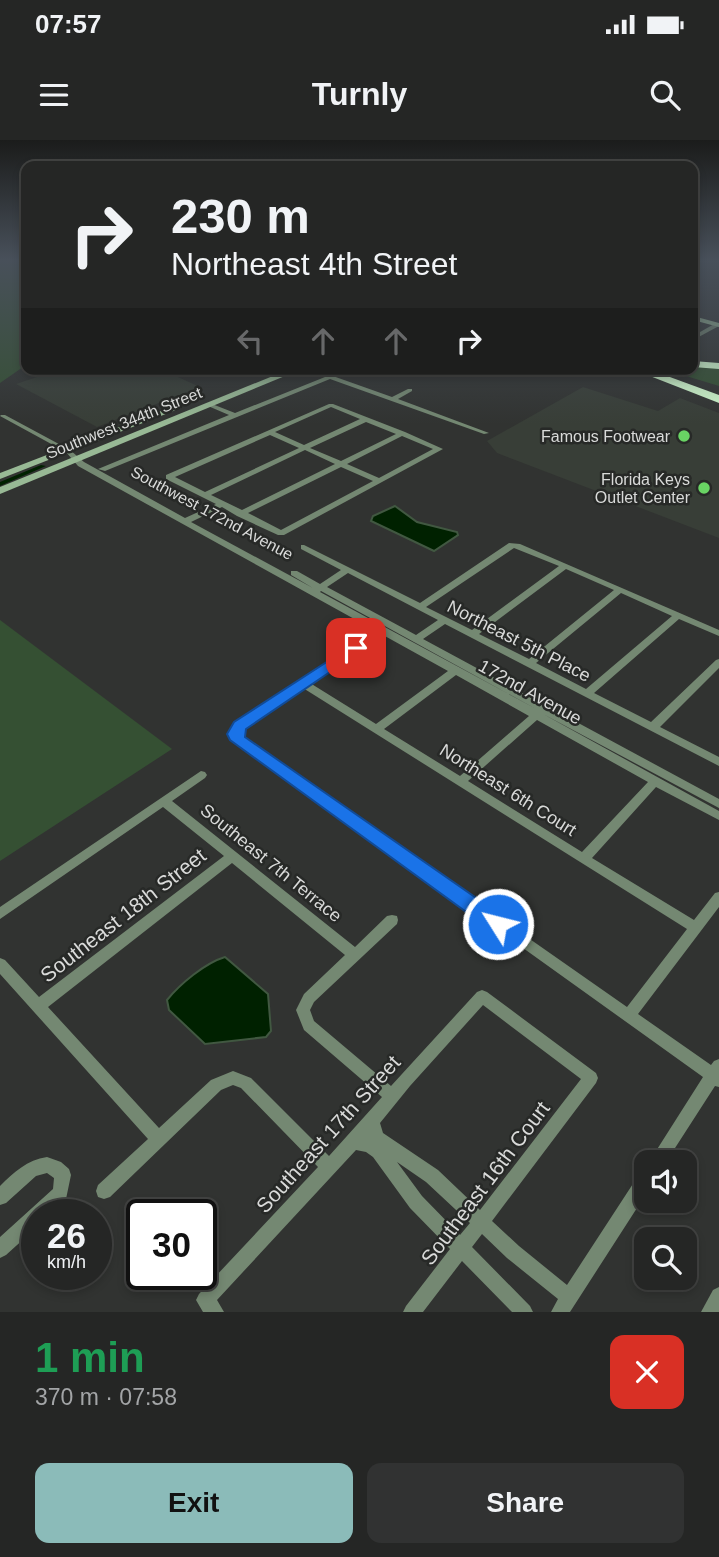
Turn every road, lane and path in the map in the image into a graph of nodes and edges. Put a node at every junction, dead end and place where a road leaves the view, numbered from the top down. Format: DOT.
graph roads {
  1 [pos="698,319"];
  2 [pos="719,324"];
  3 [pos="698,335"];
  4 [pos="698,364"];
  5 [pos="719,366"];
  6 [pos="261,375"];
  7 [pos="283,375"];
  8 [pos="654,375"];
  9 [pos="661,375"];
  10 [pos="674,375"];
  11 [pos="410,390"];
  12 [pos="719,390"];
  13 [pos="393,398"];
  14 [pos="719,399"];
  15 [pos="208,406"];
  16 [pos="3,416"];
  17 [pos="232,416"];
  18 [pos="366,419"];
  19 [pos="269,432"];
  20 [pos="403,433"];
  21 [pos="486,433"];
  22 [pos="304,448"];
  23 [pos="68,451"];
  24 [pos="78,458"];
  25 [pos="341,464"];
  26 [pos="102,469"];
  27 [pos="0,476"];
  28 [pos="379,481"];
  29 [pos="0,491"];
  30 [pos="204,495"];
  31 [pos="222,504"];
  32 [pos="240,514"];
  33 [pos="189,520"];
  34 [pos="304,547"];
  35 [pos="565,565"];
  36 [pos="347,570"];
  37 [pos="316,590"];
  38 [pos="620,590"];
  39 [pos="328,596"];
  40 [pos="420,607"];
  41 [pos="678,615"];
  42 [pos="444,620"];
  43 [pos="382,631"];
  44 [pos="719,633"];
  45 [pos="473,634"];
  46 [pos="416,640"];
  47 [pos="719,662"];
  48 [pos="529,664"];
  49 [pos="455,671"];
  50 [pos="302,684"];
  51 [pos="587,694"];
  52 [pos="540,712"];
  53 [pos="652,728"];
  54 [pos="377,729"];
  55 [pos="719,762"];
  56 [pos="201,775"];
  57 [pos="461,781"];
  58 [pos="656,781"];
  59 [pos="164,801"];
  60 [pos="719,804"];
  61 [pos="719,816"];
  62 [pos="233,856"];
  63 [pos="584,858"];
  64 [pos="719,897"];
  65 [pos="0,914"];
  66 [pos="392,919"];
  67 [pos="695,928"];
  68 [pos="355,955"];
  69 [pos="0,964"];
  70 [pos="482,996"];
  71 [pos="38,1006"];
  72 [pos="628,1016"];
  73 [pos="717,1074"];
  74 [pos="392,1096"];
  75 [pos="372,1121"];
  76 [pos="158,1139"];
  77 [pos="353,1142"];
  78 [pos="665,1150"];
  79 [pos="328,1166"];
  80 [pos="420,1167"];
  81 [pos="402,1185"];
  82 [pos="104,1191"];
  83 [pos="0,1197"];
  84 [pos="634,1198"];
  85 [pos="54,1199"];
  86 [pos="481,1222"];
  87 [pos="21,1230"];
  88 [pos="462,1248"];
  89 [pos="0,1249"];
  90 [pos="719,1296"];
  91 [pos="564,1305"];
  92 [pos="210,1306"];
  93 [pos="412,1312"];
  94 [pos="524,1312"];
  95 [pos="710,1312"];
  1 -- 2 [label="main road"];
  2 -- 3 [label="street"];
  4 -- 5 [label="highway"];
  6 -- 23 [label="main road, Southwest 344th Street"];
  7 -- 15 [label="main road, Southwest 344th Street"];
  8 -- 14 [label="highway"];
  9 -- 12 [label="highway"];
  10 -- 12 [label="highway"];
  11 -- 13 [label="street"];
  13 -- 17 [label="street"];
  13 -- 21 [label="street"];
  15 -- 17 [label="street"];
  15 -- 24 [label="main road, Southwest 344th Street"];
  16 -- 23 [label="street, Southwest 172nd Avenue"];
  17 -- 26 [label="street"];
  18 -- 19 [label="street"];
  18 -- 20 [label="street"];
  18 -- 22 [label="street"];
  19 -- 22 [label="street"];
  19 -- 30 [label="street"];
  20 -- 25 [label="street"];
  20 -- 28 [label="street"];
  22 -- 25 [label="street"];
  22 -- 30 [label="street"];
  23 -- 24 [label="street, Southwest 172nd Avenue"];
  23 -- 27 [label="main road, Southwest 344th Street"];
  24 -- 26 [label="street, Southwest 172nd Avenue"];
  24 -- 29 [label="main road, Southwest 344th Street"];
  24 -- 33 [label="street, Southwest 172nd Avenue"];
  25 -- 28 [label="street"];
  25 -- 32 [label="street"];
  26 -- 33 [label="street, Southwest 172nd Avenue"];
  28 -- 32 [label="street"];
  30 -- 31 [label="street"];
  31 -- 32 [label="street"];
  31 -- 33 [label="street"];
  33 -- 37 [label="street, Southwest 172nd Avenue"];
  34 -- 36 [label="street, Northeast 5th Place"];
  35 -- 38 [label="street"];
  35 -- 40 [label="street"];
  35 -- 45 [label="street"];
  36 -- 37 [label="street"];
  36 -- 40 [label="street, Northeast 5th Place"];
  37 -- 39 [label="street, Southwest 172nd Avenue"];
  38 -- 41 [label="street"];
  38 -- 48 [label="street"];
  39 -- 43 [label="street, 172nd Avenue"];
  39 -- 46 [label="street, 172nd Avenue"];
  40 -- 42 [label="street, Northeast 5th Place"];
  41 -- 44 [label="street"];
  41 -- 51 [label="street"];
  42 -- 45 [label="street, Northeast 5th Place"];
  42 -- 46 [label="street"];
  43 -- 49 [label="street, 172nd Avenue"];
  43 -- 50 [label="street"];
  45 -- 48 [label="street, Northeast 5th Place"];
  46 -- 52 [label="street, 172nd Avenue"];
  47 -- 53 [label="street"];
  48 -- 51 [label="street, Northeast 5th Place"];
  49 -- 52 [label="street, 172nd Avenue"];
  49 -- 54 [label="street"];
  50 -- 54 [label="street, Northeast 6th Court"];
  50 -- 72 [label="street"];
  51 -- 53 [label="street, Northeast 5th Place"];
  52 -- 57 [label="street"];
  52 -- 58 [label="street, 172nd Avenue"];
  52 -- 60 [label="street, 172nd Avenue"];
  53 -- 55 [label="street, Northeast 5th Place"];
  54 -- 57 [label="street, Northeast 6th Court"];
  56 -- 59 [label="street"];
  57 -- 63 [label="street, Northeast 6th Court"];
  58 -- 61 [label="street, 172nd Avenue"];
  58 -- 63 [label="street"];
  59 -- 62 [label="street, Southeast 7th Terrace"];
  59 -- 65 [label="street"];
  62 -- 68 [label="street, Southeast 7th Terrace"];
  62 -- 71 [label="street, Southeast 18th Street"];
  63 -- 67 [label="street, Northeast 6th Court"];
  64 -- 67 [label="street"];
  66 -- 68 [label="street"];
  67 -- 72 [label="street"];
  68 -- 74 [label="street"];
  69 -- 71 [label="street"];
  70 -- 74 [label="street, Southeast 17th Street"];
  70 -- 86 [label="street, Southeast 16th Court"];
  71 -- 76 [label="street"];
  72 -- 73 [label="street"];
  73 -- 78 [label="street"];
  74 -- 75 [label="street, Southeast 17th Street"];
  75 -- 77 [label="street, Southeast 17th Street"];
  75 -- 80 [label="street"];
  76 -- 79 [label="street"];
  76 -- 82 [label="street"];
  77 -- 79 [label="street, Southeast 17th Street"];
  77 -- 81 [label="street"];
  79 -- 92 [label="street, Southeast 17th Street"];
  80 -- 81 [label="street"];
  80 -- 86 [label="street"];
  81 -- 88 [label="street"];
  83 -- 85 [label="street"];
  84 -- 91 [label="street"];
  86 -- 88 [label="street, Southeast 16th Court"];
  86 -- 91 [label="street"];
  87 -- 89 [label="street"];
  88 -- 93 [label="street, Southeast 16th Court"];
  88 -- 94 [label="street"];
  90 -- 95 [label="street"];
}
